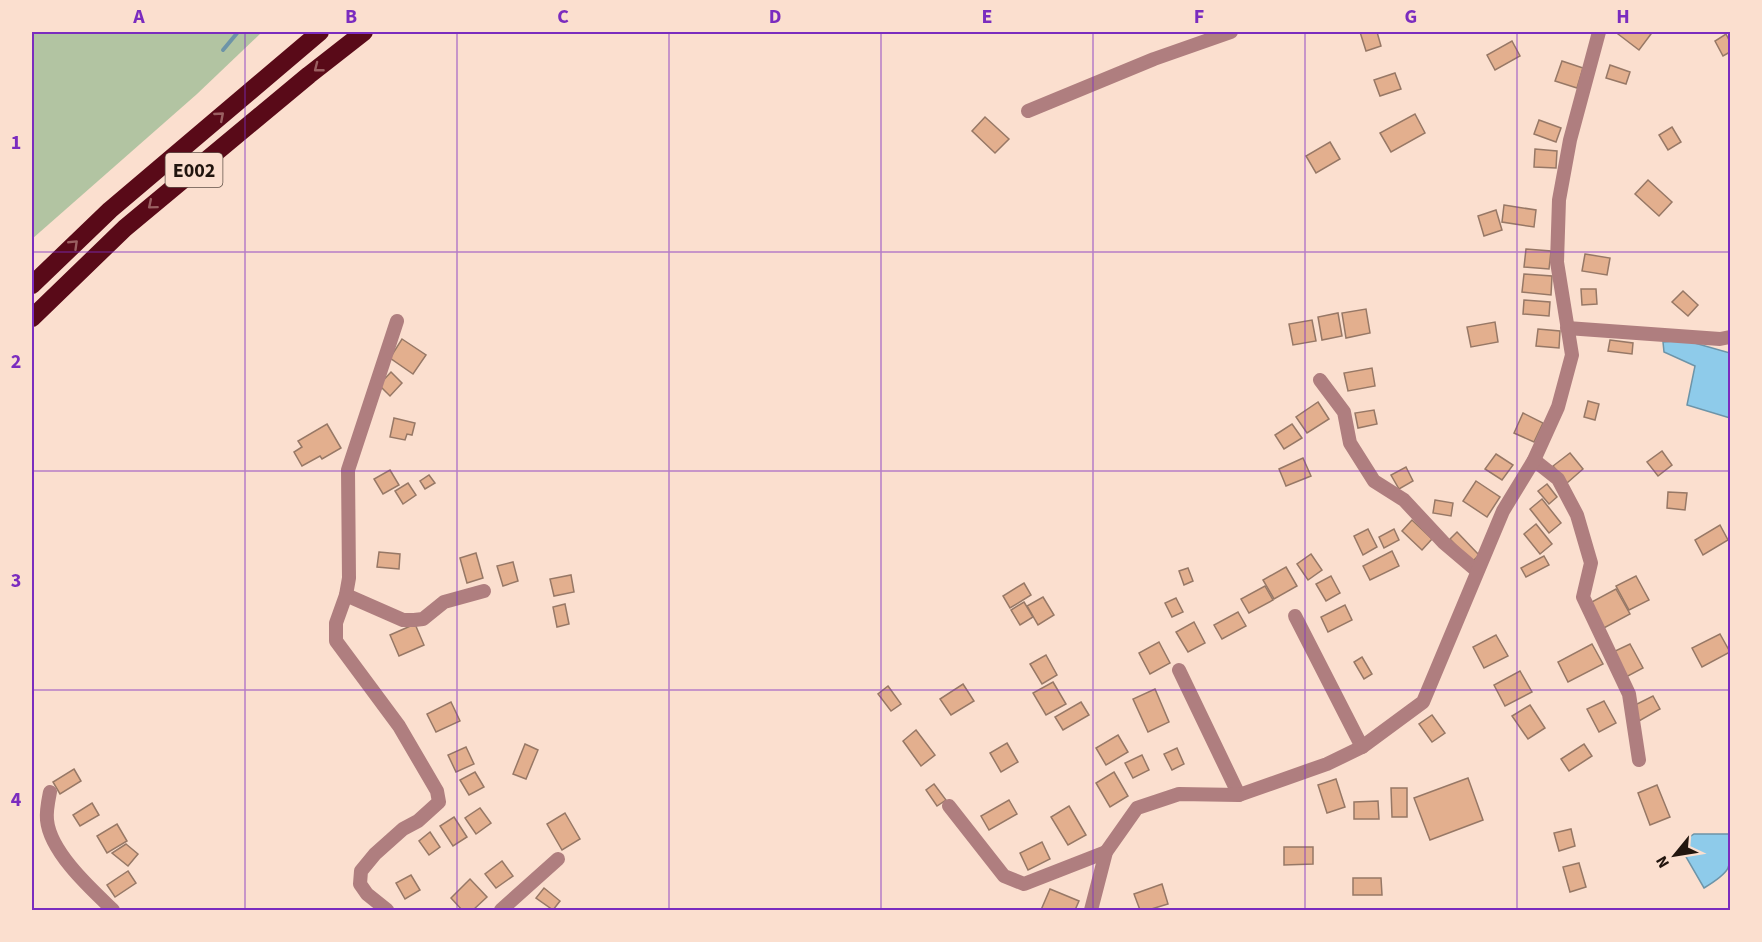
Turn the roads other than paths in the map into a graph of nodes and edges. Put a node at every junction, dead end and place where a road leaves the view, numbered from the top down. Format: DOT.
graph roads {
  1 [pos="320,32"];
  2 [pos="364,32"];
  3 [pos="1231,32"];
  4 [pos="1599,32"];
  5 [pos="1028,111"];
  6 [pos="32,285"];
  7 [pos="32,318"];
  8 [pos="397,321"];
  9 [pos="1567,328"];
  10 [pos="1731,337"];
  11 [pos="1320,380"];
  12 [pos="1534,460"];
  13 [pos="1477,571"];
  14 [pos="484,591"];
  15 [pos="346,595"];
  16 [pos="1295,616"];
  17 [pos="1179,670"];
  18 [pos="1362,747"];
  19 [pos="1639,760"];
  20 [pos="50,792"];
  21 [pos="1239,795"];
  22 [pos="949,806"];
  23 [pos="1106,852"];
  24 [pos="558,859"];
  25 [pos="113,910"];
  26 [pos="387,910"];
  27 [pos="501,910"];
  28 [pos="1091,910"];
  6 -- 1 [label="highway, E002, one-way"];
  2 -- 7 [label="highway, E002, one-way"];
  3 -- 5 [label="street"];
  4 -- 9 [label="street"];
  8 -- 15 [label="street"];
  9 -- 10 [label="street"];
  9 -- 12 [label="street"];
  11 -- 13 [label="street"];
  12 -- 13 [label="street"];
  12 -- 19 [label="street"];
  13 -- 18 [label="street"];
  14 -- 15 [label="street"];
  15 -- 26 [label="street"];
  16 -- 18 [label="street"];
  17 -- 21 [label="street"];
  18 -- 21 [label="street"];
  20 -- 25 [label="street"];
  21 -- 23 [label="street"];
  22 -- 23 [label="street"];
  23 -- 28 [label="street"];
  24 -- 27 [label="street"];
}
